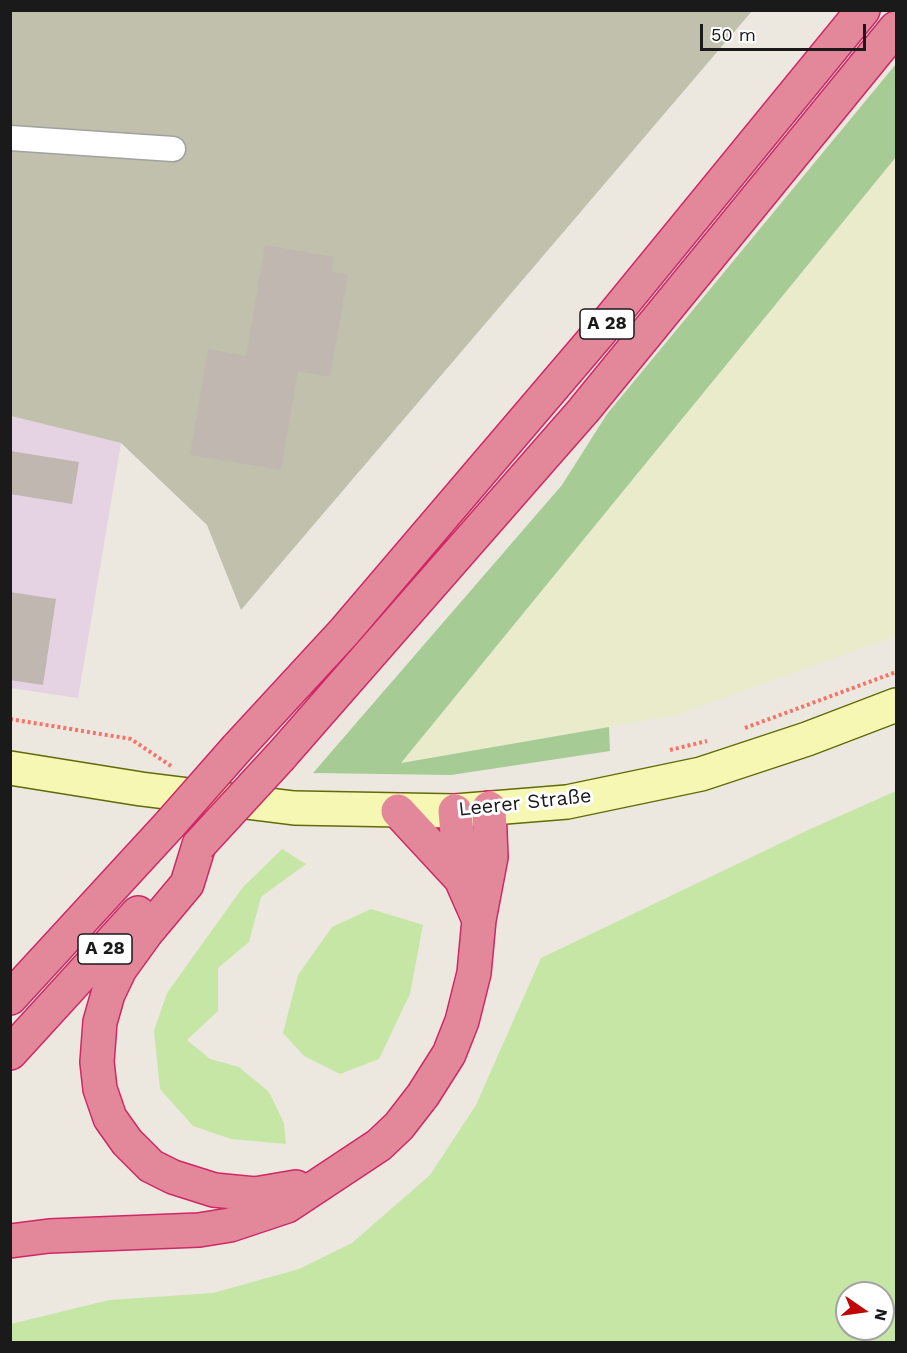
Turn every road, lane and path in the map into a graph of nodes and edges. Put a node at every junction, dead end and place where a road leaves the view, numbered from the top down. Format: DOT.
graph roads {
  1 [pos="863,10"];
  2 [pos="897,28"];
  3 [pos="10,138"];
  4 [pos="173,149"];
  5 [pos="897,672"];
  6 [pos="897,705"];
  7 [pos="10,719"];
  8 [pos="738,731"];
  9 [pos="717,738"];
  10 [pos="665,752"];
  11 [pos="10,768"];
  12 [pos="178,771"];
  13 [pos="489,808"];
  14 [pos="398,811"];
  15 [pos="455,811"];
  16 [pos="200,845"];
  17 [pos="461,879"];
  18 [pos="479,920"];
  19 [pos="10,998"];
  20 [pos="10,1053"];
  21 [pos="330,1178"];
  22 [pos="10,1241"];
  1 -- 19 [label="highway, A 28, bridge"];
  2 -- 16 [label="highway, A 28, bridge"];
  3 -- 4 [label="street"];
  5 -- 8 [label="path"];
  6 -- 13 [label="main road, Leerer Straße"];
  7 -- 12 [label="path"];
  9 -- 10 [label="path"];
  11 -- 14 [label="main road, Leerer Straße"];
  13 -- 15 [label="main road, Leerer Straße"];
  13 -- 18 [label="highway"];
  14 -- 15 [label="main road, Leerer Straße"];
  14 -- 17 [label="highway"];
  15 -- 17 [label="highway"];
  16 -- 20 [label="highway, A 28"];
  16 -- 21 [label="highway"];
  17 -- 18 [label="highway"];
  18 -- 21 [label="highway"];
  21 -- 22 [label="highway"];
}
